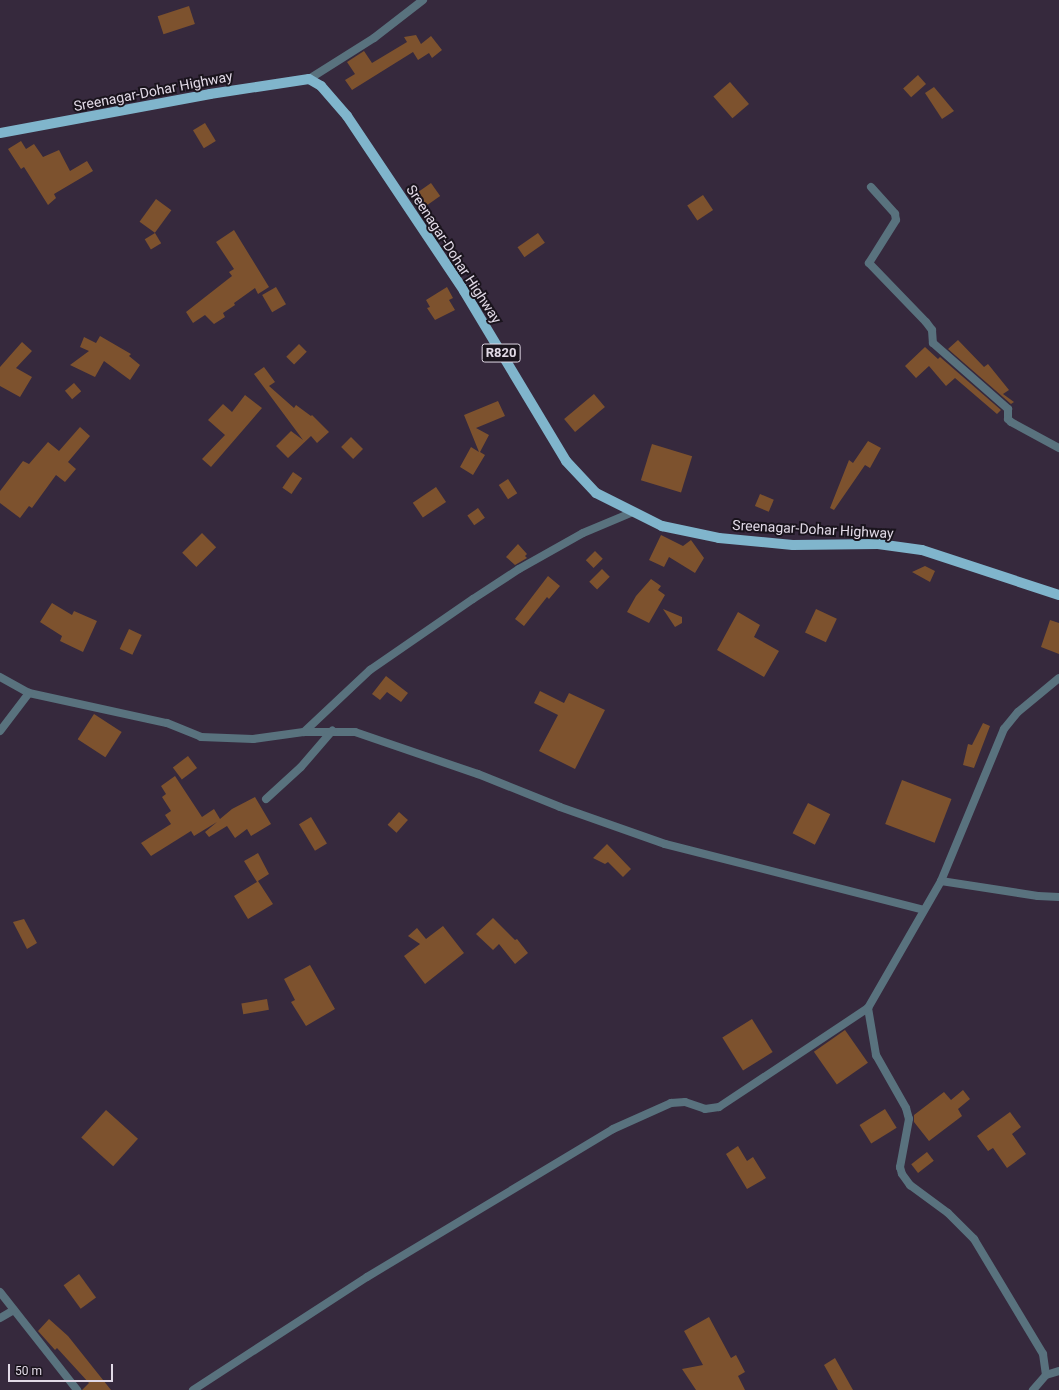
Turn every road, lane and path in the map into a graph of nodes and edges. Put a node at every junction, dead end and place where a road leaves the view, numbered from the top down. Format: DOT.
graph roads {
  1 [pos="423,0"];
  2 [pos="309,79"];
  3 [pos="0,133"];
  4 [pos="871,187"];
  5 [pos="1059,448"];
  6 [pos="633,512"];
  7 [pos="1059,595"];
  8 [pos="0,677"];
  9 [pos="1059,678"];
  10 [pos="29,693"];
  11 [pos="0,731"];
  12 [pos="332,731"];
  13 [pos="304,732"];
  14 [pos="266,799"];
  15 [pos="941,881"];
  16 [pos="1059,897"];
  17 [pos="924,910"];
  18 [pos="868,1008"];
  19 [pos="0,1292"];
  20 [pos="14,1310"];
  21 [pos="0,1318"];
  22 [pos="1059,1371"];
  23 [pos="1046,1375"];
  24 [pos="77,1390"];
  25 [pos="193,1390"];
  26 [pos="1033,1390"];
  1 -- 2 [label="street"];
  2 -- 3 [label="main road, Sreenagar-Dohar Highway"];
  2 -- 6 [label="main road, Sreenagar-Dohar Highway / R820"];
  4 -- 5 [label="street"];
  6 -- 7 [label="main road, Sreenagar-Dohar Highway / R820"];
  6 -- 13 [label="street"];
  8 -- 10 [label="street"];
  9 -- 15 [label="street"];
  10 -- 11 [label="street"];
  10 -- 13 [label="street"];
  12 -- 13 [label="street"];
  12 -- 14 [label="street"];
  12 -- 17 [label="street"];
  15 -- 16 [label="street"];
  15 -- 17 [label="street"];
  17 -- 18 [label="street"];
  18 -- 23 [label="street"];
  18 -- 25 [label="street"];
  19 -- 20 [label="street"];
  20 -- 21 [label="street"];
  20 -- 24 [label="street"];
  22 -- 23 [label="street"];
  23 -- 26 [label="street"];
}
